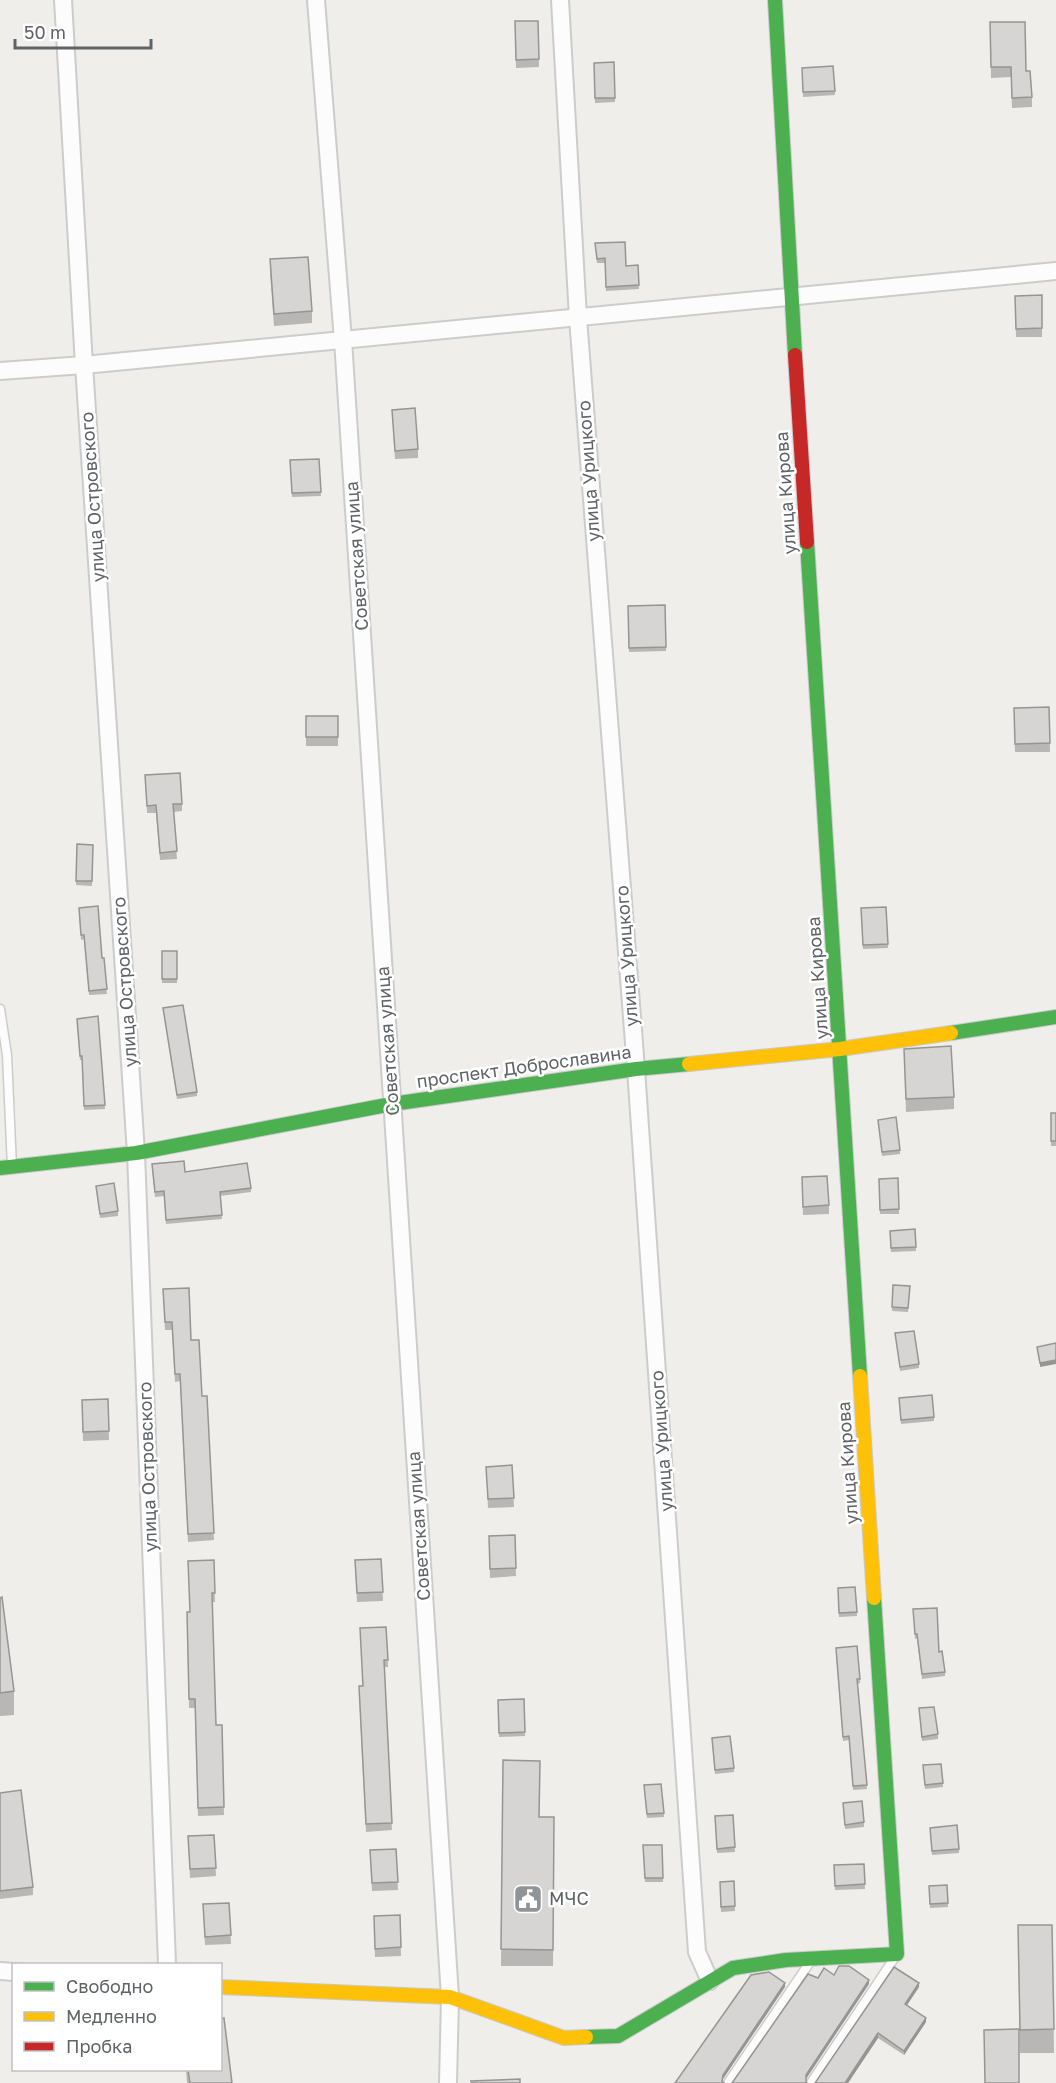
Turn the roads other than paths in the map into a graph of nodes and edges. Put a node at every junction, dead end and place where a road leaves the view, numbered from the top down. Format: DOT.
graph roads {
  1 [pos="63,0"];
  2 [pos="316,0"];
  3 [pos="560,0"];
  4 [pos="775,0"];
  5 [pos="1056,271"];
  6 [pos="791,297"];
  7 [pos="578,318"];
  8 [pos="343,340"];
  9 [pos="84,365"];
  10 [pos="0,371"];
  11 [pos="0,1009"];
  12 [pos="1056,1017"];
  13 [pos="840,1048"];
  14 [pos="636,1069"];
  15 [pos="392,1104"];
  16 [pos="136,1153"];
  17 [pos="6,1168"];
  18 [pos="897,1954"];
  19 [pos="813,1958"];
  20 [pos="167,1963"];
  21 [pos="710,1981"];
  22 [pos="222,1987"];
  23 [pos="450,1997"];
  24 [pos="448,2083"];
  25 [pos="728,2083"];
  26 [pos="812,2083"];
  1 -- 9 [label="street, улица Островского"];
  2 -- 8 [label="street, Советская улица"];
  3 -- 7 [label="street, улица Урицкого"];
  4 -- 6 [label="street, улица Кирова"];
  5 -- 6 [label="street"];
  6 -- 7 [label="street"];
  6 -- 13 [label="street, улица Кирова"];
  7 -- 8 [label="street"];
  7 -- 14 [label="street, улица Урицкого"];
  8 -- 9 [label="street"];
  8 -- 15 [label="street, Советская улица"];
  9 -- 10 [label="street"];
  9 -- 16 [label="street, улица Островского"];
  11 -- 17 [label="lane"];
  12 -- 13 [label="street, проспект Доброславина"];
  13 -- 14 [label="street, проспект Доброславина"];
  13 -- 18 [label="street, улица Кирова"];
  14 -- 15 [label="street, проспект Доброславина"];
  14 -- 21 [label="street, улица Урицкого"];
  15 -- 16 [label="street, проспект Доброславина"];
  15 -- 23 [label="street, Советская улица"];
  16 -- 17 [label="street, проспект Доброславина"];
  16 -- 20 [label="street, улица Островского"];
  18 -- 19 [label="street"];
  18 -- 26 [label="lane"];
  19 -- 21 [label="street"];
  19 -- 25 [label="lane"];
  21 -- 23 [label="street"];
  22 -- 23 [label="street"];
  23 -- 24 [label="street, Советская улица"];
}
